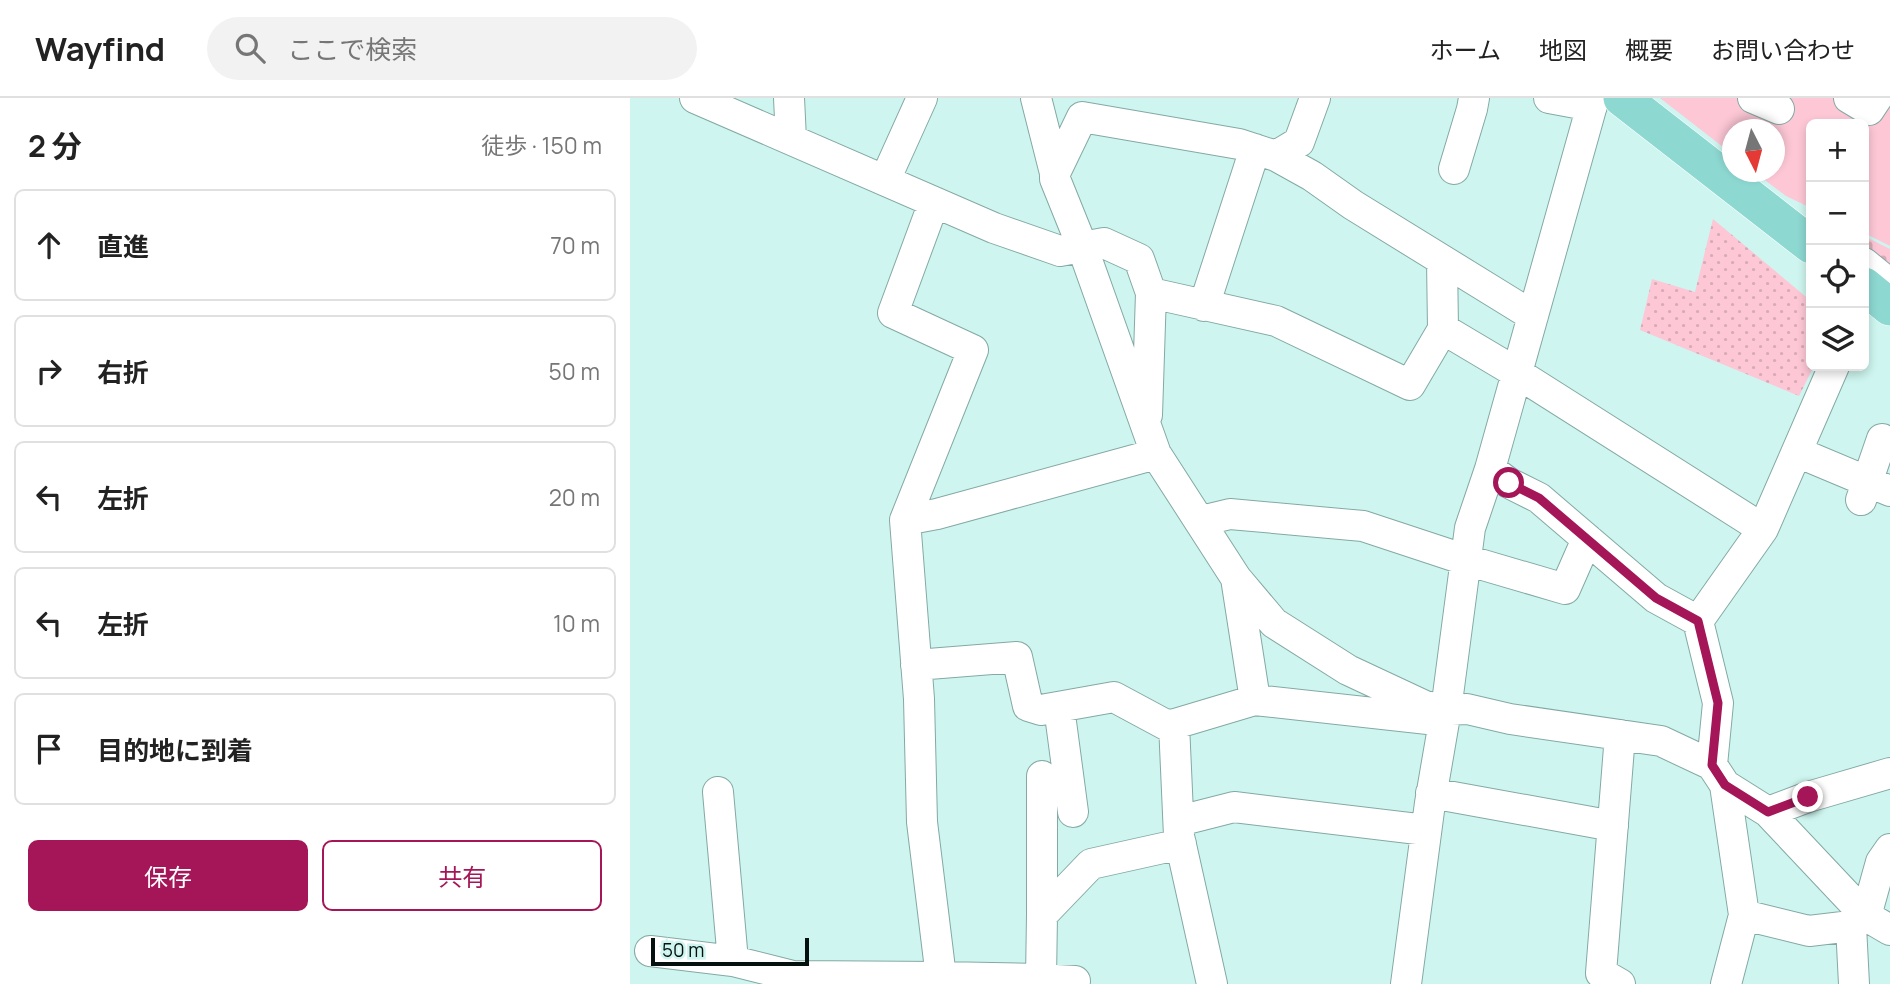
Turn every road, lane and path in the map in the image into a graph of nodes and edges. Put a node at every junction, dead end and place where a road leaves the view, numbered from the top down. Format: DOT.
graph roads {
  1 [pos="695,98"];
  2 [pos="789,98"];
  3 [pos="922,98"];
  4 [pos="1036,98"];
  5 [pos="1315,98"];
  6 [pos="1474,98"];
  7 [pos="1549,98"];
  8 [pos="1626,102"];
  9 [pos="791,139"];
  10 [pos="1266,153"];
  11 [pos="1722,155"];
  12 [pos="1454,169"];
  13 [pos="1055,173"];
  14 [pos="885,180"];
  15 [pos="1759,182"];
  16 [pos="934,202"];
  17 [pos="1806,218"];
  18 [pos="1806,241"];
  19 [pos="1082,246"];
  20 [pos="1443,260"];
  21 [pos="1151,293"];
  22 [pos="1204,306"];
  23 [pos="1533,316"];
  24 [pos="1443,329"];
  25 [pos="1832,371"];
  26 [pos="1517,373"];
  27 [pos="1882,439"];
  28 [pos="1151,442"];
  29 [pos="1797,452"];
  30 [pos="1490,469"];
  31 [pos="1872,491"];
  32 [pos="905,520"];
  33 [pos="1201,521"];
  34 [pos="1763,529"];
  35 [pos="1587,539"];
  36 [pos="1466,560"];
  37 [pos="1236,578"];
  38 [pos="1698,621"];
  39 [pos="916,665"];
  40 [pos="1255,700"];
  41 [pos="1059,707"];
  42 [pos="1445,715"];
  43 [pos="1174,724"];
  44 [pos="1620,735"];
  45 [pos="1890,772"];
  46 [pos="1718,775"];
  47 [pos="1042,776"];
  48 [pos="718,792"];
  49 [pos="1431,793"];
  50 [pos="1073,812"];
  51 [pos="1768,812"];
  52 [pos="1613,826"];
  53 [pos="1426,830"];
  54 [pos="1180,832"];
  55 [pos="1890,849"];
  56 [pos="1042,915"];
  57 [pos="1744,915"];
  58 [pos="1869,924"];
  59 [pos="650,951"];
  60 [pos="733,961"];
  61 [pos="941,976"];
  62 [pos="1035,979"];
  63 [pos="793,980"];
  64 [pos="1607,980"];
  65 [pos="1075,981"];
  66 [pos="1212,984"];
  67 [pos="1406,984"];
  68 [pos="1727,984"];
  69 [pos="1854,984"];
  1 -- 9 [label="street"];
  2 -- 9 [label="street"];
  3 -- 14 [label="street"];
  4 -- 13 [label="street"];
  5 -- 10 [label="street"];
  6 -- 12 [label="street"];
  7 -- 8 [label="street"];
  8 -- 11 [label="street"];
  8 -- 18 [label="main road"];
  8 -- 23 [label="street"];
  9 -- 14 [label="street"];
  10 -- 13 [label="street"];
  10 -- 20 [label="street"];
  10 -- 22 [label="street"];
  13 -- 19 [label="street"];
  14 -- 16 [label="street"];
  15 -- 17 [label="street"];
  16 -- 19 [label="street"];
  16 -- 32 [label="street"];
  19 -- 21 [label="street"];
  19 -- 28 [label="street"];
  20 -- 23 [label="street"];
  20 -- 24 [label="street"];
  21 -- 22 [label="street"];
  21 -- 28 [label="street"];
  22 -- 24 [label="street"];
  23 -- 26 [label="street"];
  24 -- 26 [label="street"];
  25 -- 29 [label="street"];
  26 -- 30 [label="street"];
  26 -- 34 [label="street"];
  27 -- 31 [label="street"];
  28 -- 32 [label="street"];
  28 -- 33 [label="street"];
  29 -- 31 [label="street"];
  29 -- 34 [label="street"];
  30 -- 35 [label="street"];
  30 -- 36 [label="street"];
  32 -- 39 [label="street"];
  33 -- 36 [label="street"];
  33 -- 37 [label="street"];
  34 -- 38 [label="street"];
  35 -- 36 [label="street"];
  35 -- 38 [label="street"];
  36 -- 42 [label="street"];
  37 -- 40 [label="street"];
  37 -- 42 [label="street"];
  38 -- 46 [label="street"];
  39 -- 41 [label="street"];
  39 -- 61 [label="street"];
  40 -- 42 [label="street"];
  40 -- 43 [label="street"];
  41 -- 43 [label="street"];
  41 -- 50 [label="street"];
  42 -- 44 [label="street"];
  42 -- 49 [label="street"];
  43 -- 54 [label="street"];
  44 -- 46 [label="street"];
  44 -- 52 [label="street"];
  45 -- 51 [label="street"];
  46 -- 51 [label="street"];
  46 -- 57 [label="street"];
  47 -- 56 [label="street"];
  48 -- 60 [label="street"];
  49 -- 52 [label="street"];
  49 -- 53 [label="street"];
  51 -- 58 [label="street"];
  52 -- 64 [label="street"];
  53 -- 54 [label="street"];
  53 -- 67 [label="street"];
  54 -- 56 [label="street"];
  54 -- 66 [label="street"];
  55 -- 58 [label="street"];
  56 -- 62 [label="street"];
  57 -- 58 [label="street"];
  57 -- 68 [label="street"];
  58 -- 69 [label="street"];
  59 -- 60 [label="street"];
  60 -- 63 [label="street"];
  61 -- 62 [label="street"];
  61 -- 63 [label="street"];
  62 -- 65 [label="street"];
}
